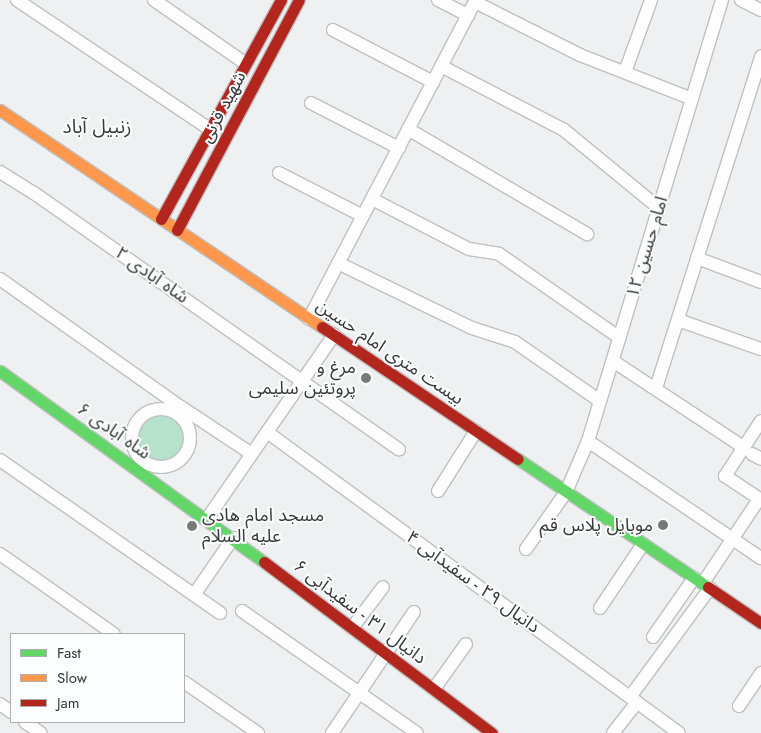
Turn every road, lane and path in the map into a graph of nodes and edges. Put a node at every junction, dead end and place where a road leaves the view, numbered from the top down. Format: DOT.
graph roads {
  1 [pos="16,0"];
  2 [pos="154,0"];
  3 [pos="281,0"];
  4 [pos="300,0"];
  5 [pos="438,0"];
  6 [pos="636,0"];
  7 [pos="722,0"];
  8 [pos="741,0"];
  9 [pos="476,1"];
  10 [pos="650,3"];
  11 [pos="761,10"];
  12 [pos="468,15"];
  13 [pos="333,30"];
  14 [pos="761,56"];
  15 [pos="246,64"];
  16 [pos="441,66"];
  17 [pos="625,72"];
  18 [pos="433,82"];
  19 [pos="692,99"];
  20 [pos="311,102"];
  21 [pos="0,110"];
  22 [pos="408,129"];
  23 [pos="211,130"];
  24 [pos="399,148"];
  25 [pos="0,172"];
  26 [pos="279,173"];
  27 [pos="372,199"];
  28 [pos="659,208"];
  29 [pos="363,216"];
  30 [pos="161,219"];
  31 [pos="178,230"];
  32 [pos="587,234"];
  33 [pos="697,258"];
  34 [pos="338,263"];
  35 [pos="0,279"];
  36 [pos="761,282"];
  37 [pos="309,319"];
  38 [pos="678,320"];
  39 [pos="334,335"];
  40 [pos="620,338"];
  41 [pos="761,349"];
  42 [pos="613,361"];
  43 [pos="0,371"];
  44 [pos="302,381"];
  45 [pos="656,388"];
  46 [pos="600,401"];
  47 [pos="179,410"];
  48 [pos="761,421"];
  49 [pos="476,431"];
  50 [pos="267,432"];
  51 [pos="588,441"];
  52 [pos="399,450"];
  53 [pos="752,453"];
  54 [pos="252,454"];
  55 [pos="0,460"];
  56 [pos="140,465"];
  57 [pos="438,491"];
  58 [pos="566,492"];
  59 [pos="760,500"];
  60 [pos="207,519"];
  61 [pos="233,538"];
  62 [pos="733,539"];
  63 [pos="643,544"];
  64 [pos="526,549"];
  65 [pos="0,554"];
  66 [pos="761,558"];
  67 [pos="702,583"];
  68 [pos="383,586"];
  69 [pos="194,595"];
  70 [pos="600,608"];
  71 [pos="242,611"];
  72 [pos="414,612"];
  73 [pos="220,613"];
  74 [pos="761,623"];
  75 [pos="352,628"];
  76 [pos="113,633"];
  77 [pos="653,637"];
  78 [pos="466,644"];
  79 [pos="386,653"];
  80 [pos="761,672"];
  81 [pos="185,683"];
  82 [pos="434,690"];
  83 [pos="359,693"];
  84 [pos="634,699"];
  85 [pos="739,706"];
  86 [pos="26,723"];
  87 [pos="41,733"];
  88 [pos="258,733"];
  89 [pos="332,733"];
  90 [pos="417,733"];
  91 [pos="492,733"];
  92 [pos="613,733"];
  93 [pos="679,733"];
  1 -- 23 [label="street"];
  2 -- 15 [label="street"];
  3 -- 15 [label="main road, شهید قرنی"];
  4 -- 31 [label="main road, شهید قرنی"];
  5 -- 12 [label="street"];
  6 -- 10 [label="street"];
  7 -- 19 [label="street, امام حسین ۱۲"];
  8 -- 11 [label="street"];
  9 -- 12 [label="street"];
  9 -- 17 [label="street"];
  10 -- 17 [label="street"];
  12 -- 16 [label="street"];
  13 -- 18 [label="street"];
  14 -- 33 [label="street"];
  15 -- 23 [label="main road, شهید قرنی"];
  16 -- 18 [label="street"];
  16 -- 28 [label="street"];
  17 -- 19 [label="street"];
  18 -- 22 [label="street"];
  19 -- 28 [label="street, امام حسین ۱۲"];
  20 -- 24 [label="street"];
  21 -- 30 [label="main road, بیست متری امام حسین"];
  22 -- 24 [label="street"];
  22 -- 32 [label="street"];
  23 -- 30 [label="main road, شهید قرنی"];
  24 -- 27 [label="street"];
  25 -- 44 [label="street, شاه آبادی ۲"];
  26 -- 29 [label="street"];
  27 -- 29 [label="street"];
  27 -- 40 [label="street"];
  28 -- 40 [label="street, امام حسین ۱۲"];
  29 -- 34 [label="street"];
  30 -- 31 [label="main road, بیست متری امام حسین"];
  31 -- 37 [label="main road, بیست متری امام حسین"];
  33 -- 36 [label="street"];
  33 -- 38 [label="street"];
  34 -- 37 [label="street"];
  34 -- 46 [label="street"];
  35 -- 47 [label="street"];
  37 -- 39 [label="main road, بیست متری امام حسین"];
  38 -- 41 [label="street"];
  38 -- 45 [label="street"];
  39 -- 44 [label="street"];
  39 -- 49 [label="main road, بیست متری امام حسین"];
  40 -- 42 [label="street, امام حسین ۱۲"];
  42 -- 45 [label="street"];
  42 -- 46 [label="street, امام حسین ۱۲"];
  43 -- 56 [label="main road, شاه آبادی ۶"];
  44 -- 50 [label="street"];
  44 -- 52 [label="street, شاه آبادی ۲"];
  45 -- 53 [label="street"];
  46 -- 51 [label="street, امام حسین ۱۲"];
  47 -- 54 [label="street"];
  47 -- 56 [label="street"];
  47 -- 56 [label="street"];
  48 -- 53 [label="street"];
  49 -- 57 [label="street"];
  49 -- 58 [label="main road, بیست متری امام حسین"];
  50 -- 54 [label="street"];
  50 -- 84 [label="street, دانیال ۲۹ - سفیدآبی ۴"];
  51 -- 58 [label="street, امام حسین ۱۲"];
  51 -- 62 [label="street"];
  53 -- 59 [label="street"];
  54 -- 60 [label="street"];
  55 -- 69 [label="street"];
  56 -- 60 [label="main road, شاه آبادی ۶"];
  58 -- 63 [label="main road, بیست متری امام حسین"];
  58 -- 64 [label="street, امام حسین ۱۲"];
  59 -- 62 [label="street"];
  60 -- 61 [label="main road, دانیال ۳۱ - سفیدآبی ۶"];
  61 -- 69 [label="street"];
  61 -- 75 [label="main road, دانیال ۳۱ - سفیدآبی ۶"];
  62 -- 66 [label="street"];
  62 -- 67 [label="street"];
  63 -- 67 [label="main road, بیست متری امام حسین"];
  63 -- 70 [label="street"];
  65 -- 76 [label="street"];
  67 -- 74 [label="main road, بیست متری امام حسین"];
  67 -- 77 [label="street"];
  67 -- 84 [label="street"];
  68 -- 75 [label="street"];
  69 -- 73 [label="street"];
  71 -- 83 [label="street"];
  72 -- 79 [label="street"];
  75 -- 79 [label="main road, دانیال ۳۱ - سفیدآبی ۶"];
  78 -- 82 [label="street"];
  79 -- 82 [label="main road, دانیال ۳۱ - سفیدآبی ۶"];
  79 -- 83 [label="street"];
  80 -- 85 [label="street"];
  81 -- 88 [label="street"];
  82 -- 91 [label="main road, دانیال ۳۱ - سفیدآبی ۶"];
  83 -- 89 [label="street"];
  83 -- 90 [label="street"];
  84 -- 92 [label="street"];
  84 -- 93 [label="street, دانیال ۲۹ - سفیدآبی ۴"];
  86 -- 87 [label="street"];
}
